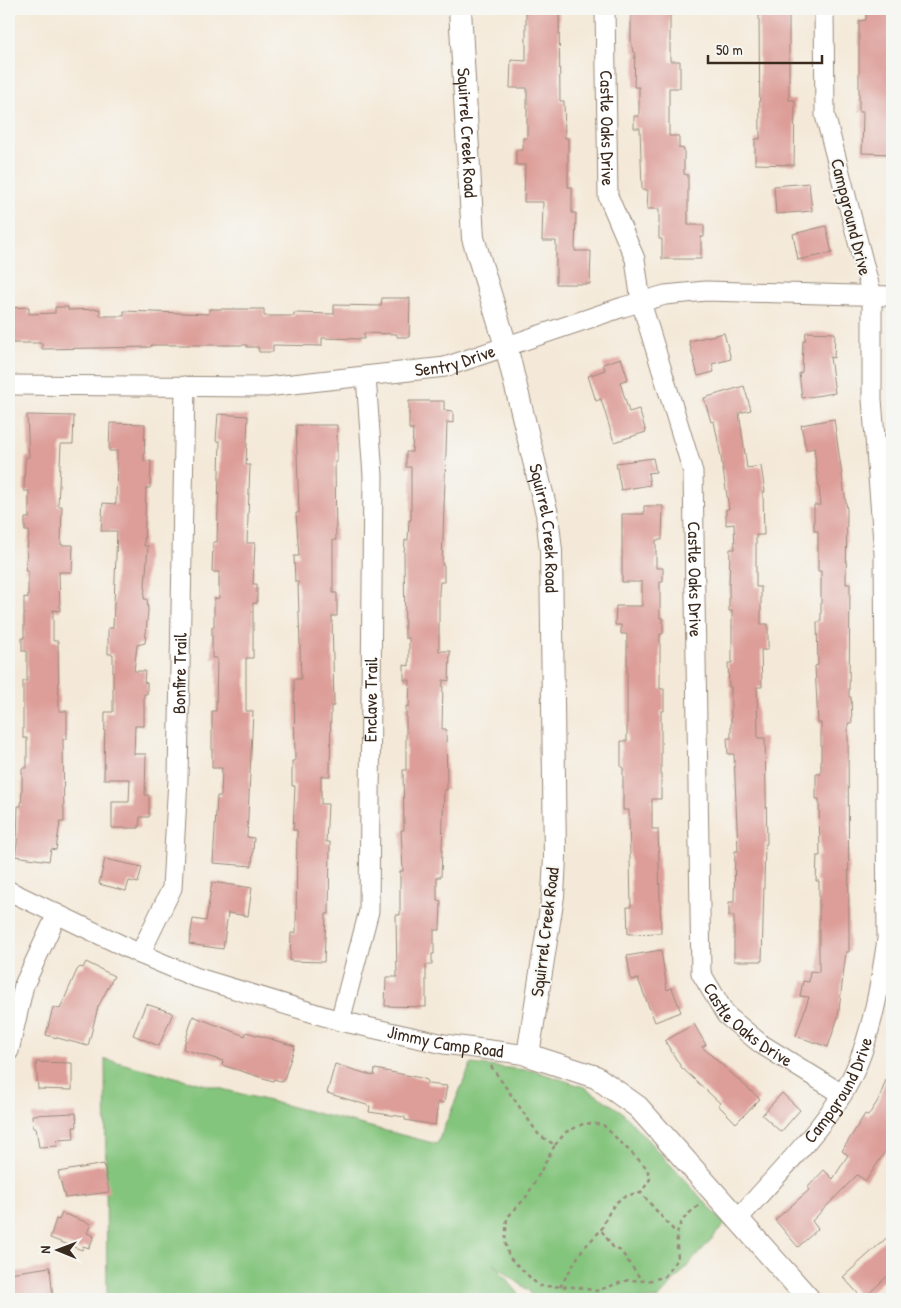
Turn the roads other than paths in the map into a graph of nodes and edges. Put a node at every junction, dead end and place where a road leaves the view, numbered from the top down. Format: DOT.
graph roads {
  1 [pos="460,9"];
  2 [pos="605,9"];
  3 [pos="824,9"];
  4 [pos="872,296"];
  5 [pos="892,296"];
  6 [pos="641,302"];
  7 [pos="506,346"];
  8 [pos="366,376"];
  9 [pos="9,384"];
  10 [pos="185,386"];
  11 [pos="9,890"];
  12 [pos="57,914"];
  13 [pos="140,954"];
  14 [pos="340,1021"];
  15 [pos="9,1050"];
  16 [pos="528,1055"];
  17 [pos="842,1094"];
  18 [pos="737,1220"];
  19 [pos="809,1299"];
  1 -- 7 [label="street, Squirrel Creek Road"];
  2 -- 6 [label="street, Castle Oaks Drive"];
  3 -- 4 [label="street, Campground Drive"];
  4 -- 5 [label="street, Sentry Drive"];
  4 -- 6 [label="street, Sentry Drive"];
  4 -- 17 [label="street, Campground Drive"];
  6 -- 7 [label="street, Sentry Drive"];
  6 -- 17 [label="street, Castle Oaks Drive"];
  7 -- 8 [label="street, Sentry Drive"];
  7 -- 16 [label="street, Squirrel Creek Road"];
  8 -- 10 [label="street, Sentry Drive"];
  8 -- 14 [label="street, Enclave Trail"];
  9 -- 10 [label="street, Sentry Drive"];
  10 -- 13 [label="street, Bonfire Trail"];
  11 -- 12 [label="street, Jimmy Camp Road"];
  12 -- 13 [label="street, Jimmy Camp Road"];
  12 -- 15 [label="street"];
  13 -- 14 [label="street, Jimmy Camp Road"];
  14 -- 16 [label="street, Jimmy Camp Road"];
  16 -- 18 [label="street, Jimmy Camp Road"];
  17 -- 18 [label="street, Campground Drive"];
  18 -- 19 [label="street, Jimmy Camp Road"];
}
